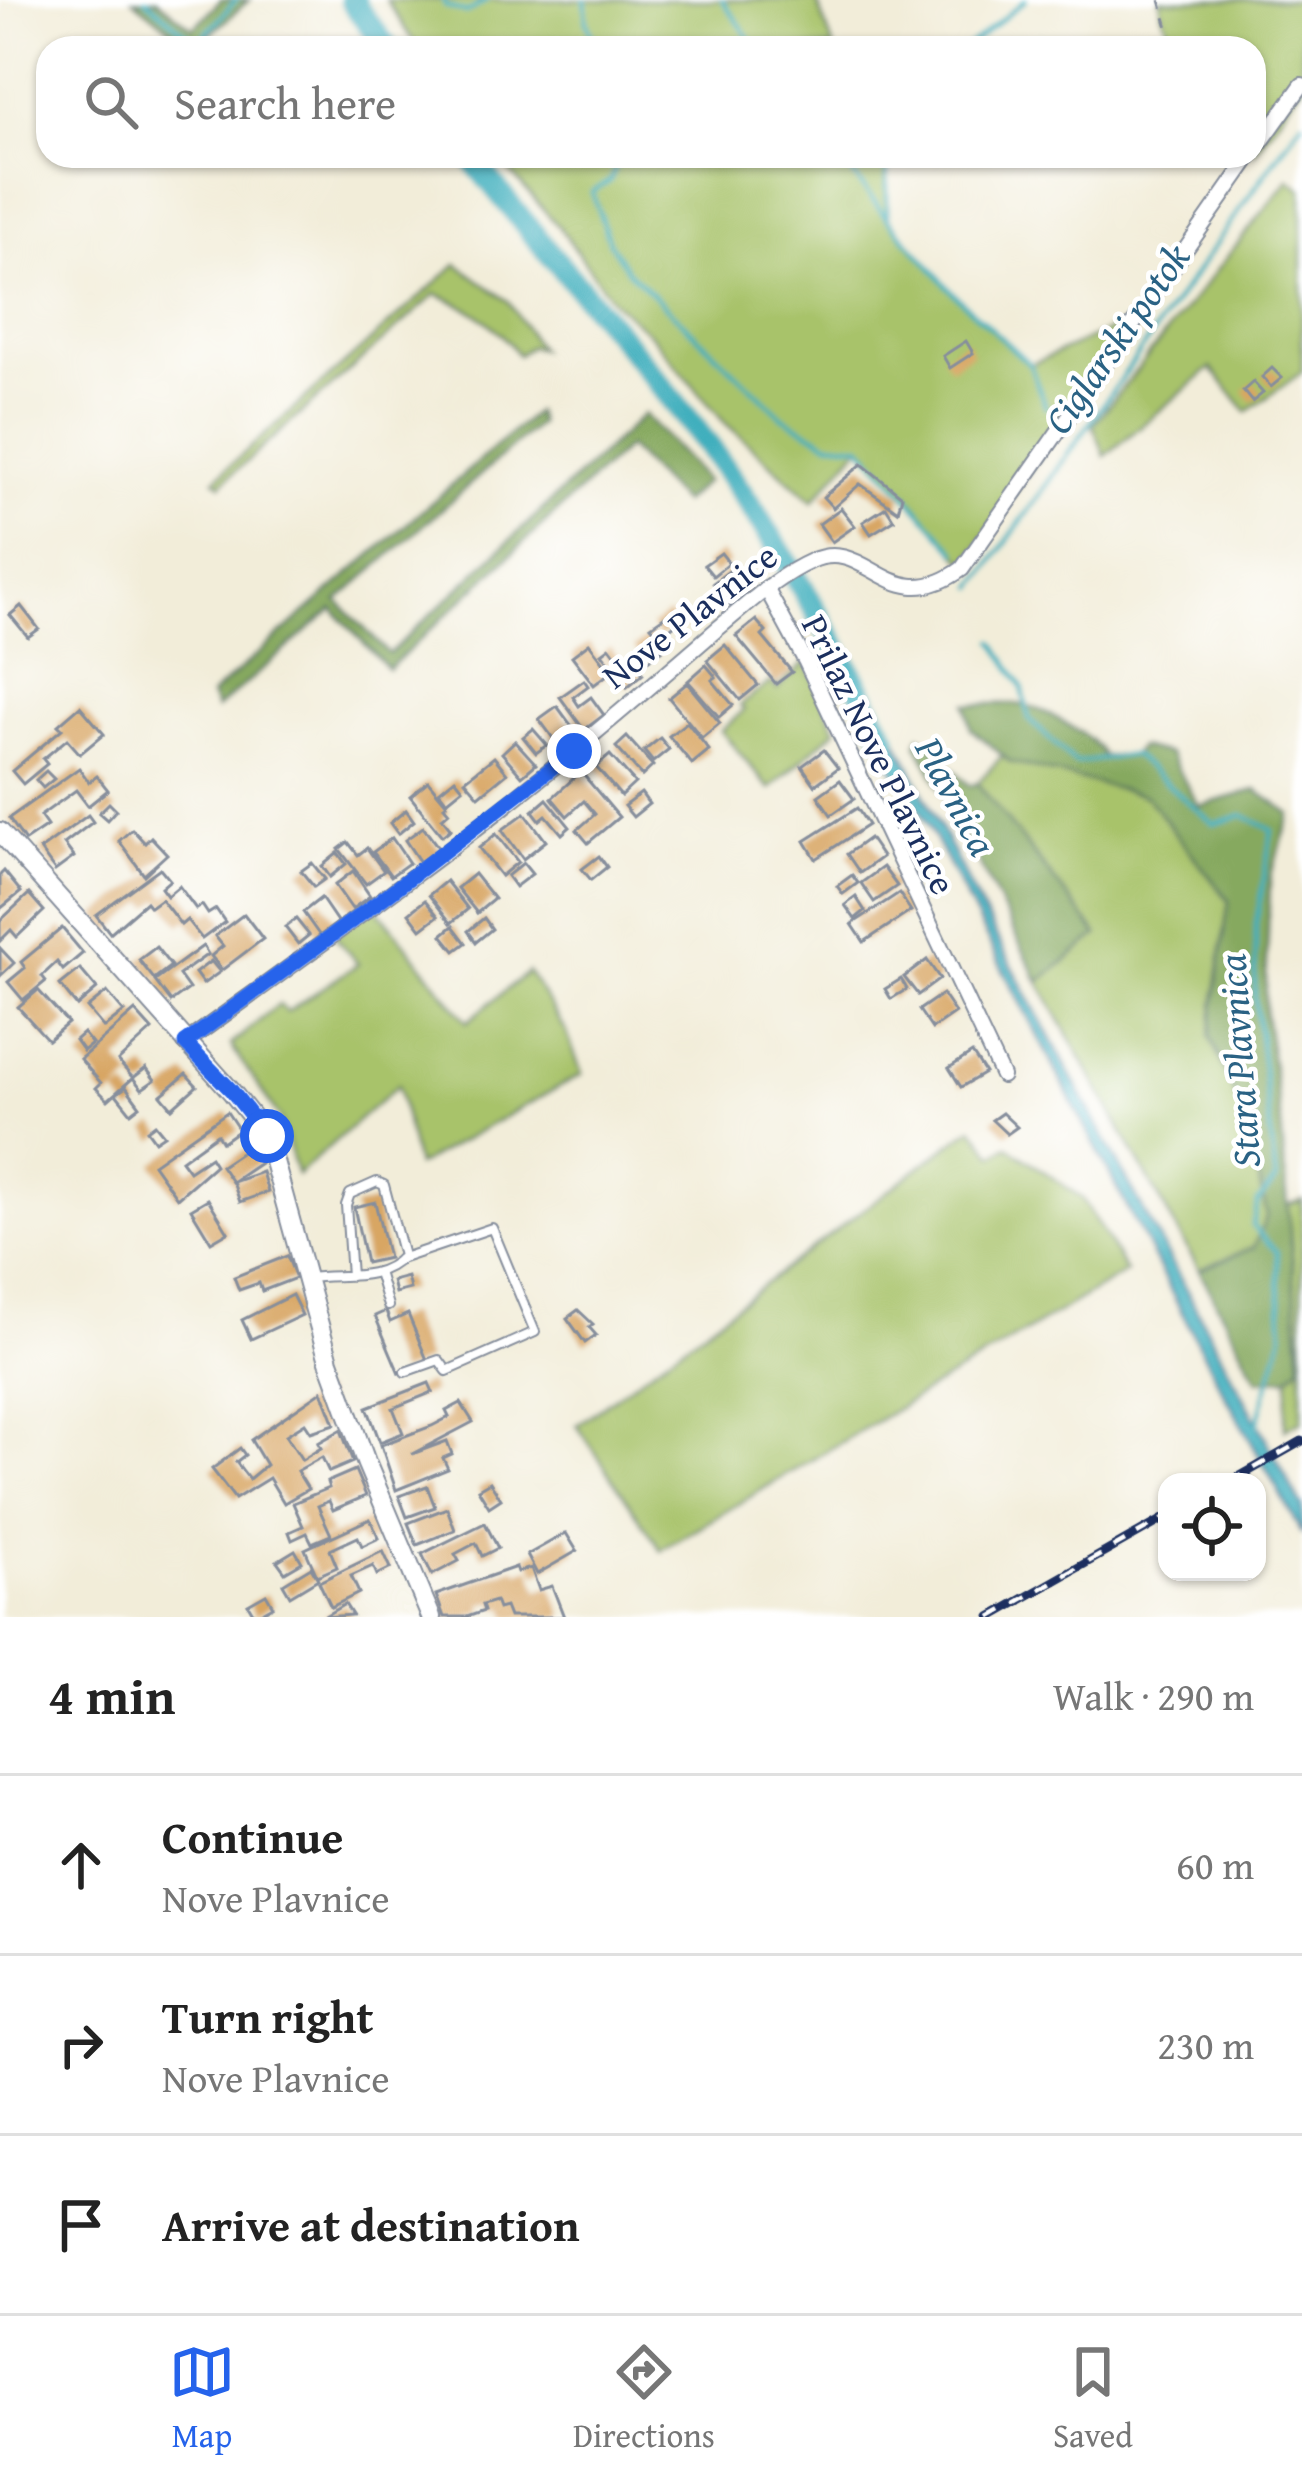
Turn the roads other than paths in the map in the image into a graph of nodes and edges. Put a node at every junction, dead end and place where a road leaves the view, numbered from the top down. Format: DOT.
graph roads {
  1 [pos="1302,85"];
  2 [pos="1266,136"];
  3 [pos="1243,168"];
  4 [pos="772,585"];
  5 [pos="0,832"];
  6 [pos="185,1043"];
  7 [pos="1001,1076"];
  8 [pos="400,1258"];
  9 [pos="378,1272"];
  10 [pos="351,1276"];
  11 [pos="307,1279"];
  12 [pos="388,1306"];
  13 [pos="405,1372"];
  14 [pos="431,1617"];
  1 -- 2 [label="street"];
  3 -- 4 [label="street, Nove Plavnice"];
  4 -- 6 [label="street, Nove Plavnice"];
  4 -- 7 [label="street, Prilaz Nove Plavnice"];
  5 -- 6 [label="street"];
  6 -- 11 [label="street"];
  8 -- 9 [label="lane"];
  8 -- 10 [label="lane"];
  8 -- 13 [label="lane"];
  9 -- 10 [label="lane"];
  9 -- 12 [label="lane"];
  10 -- 11 [label="lane"];
  11 -- 14 [label="street"];
}
